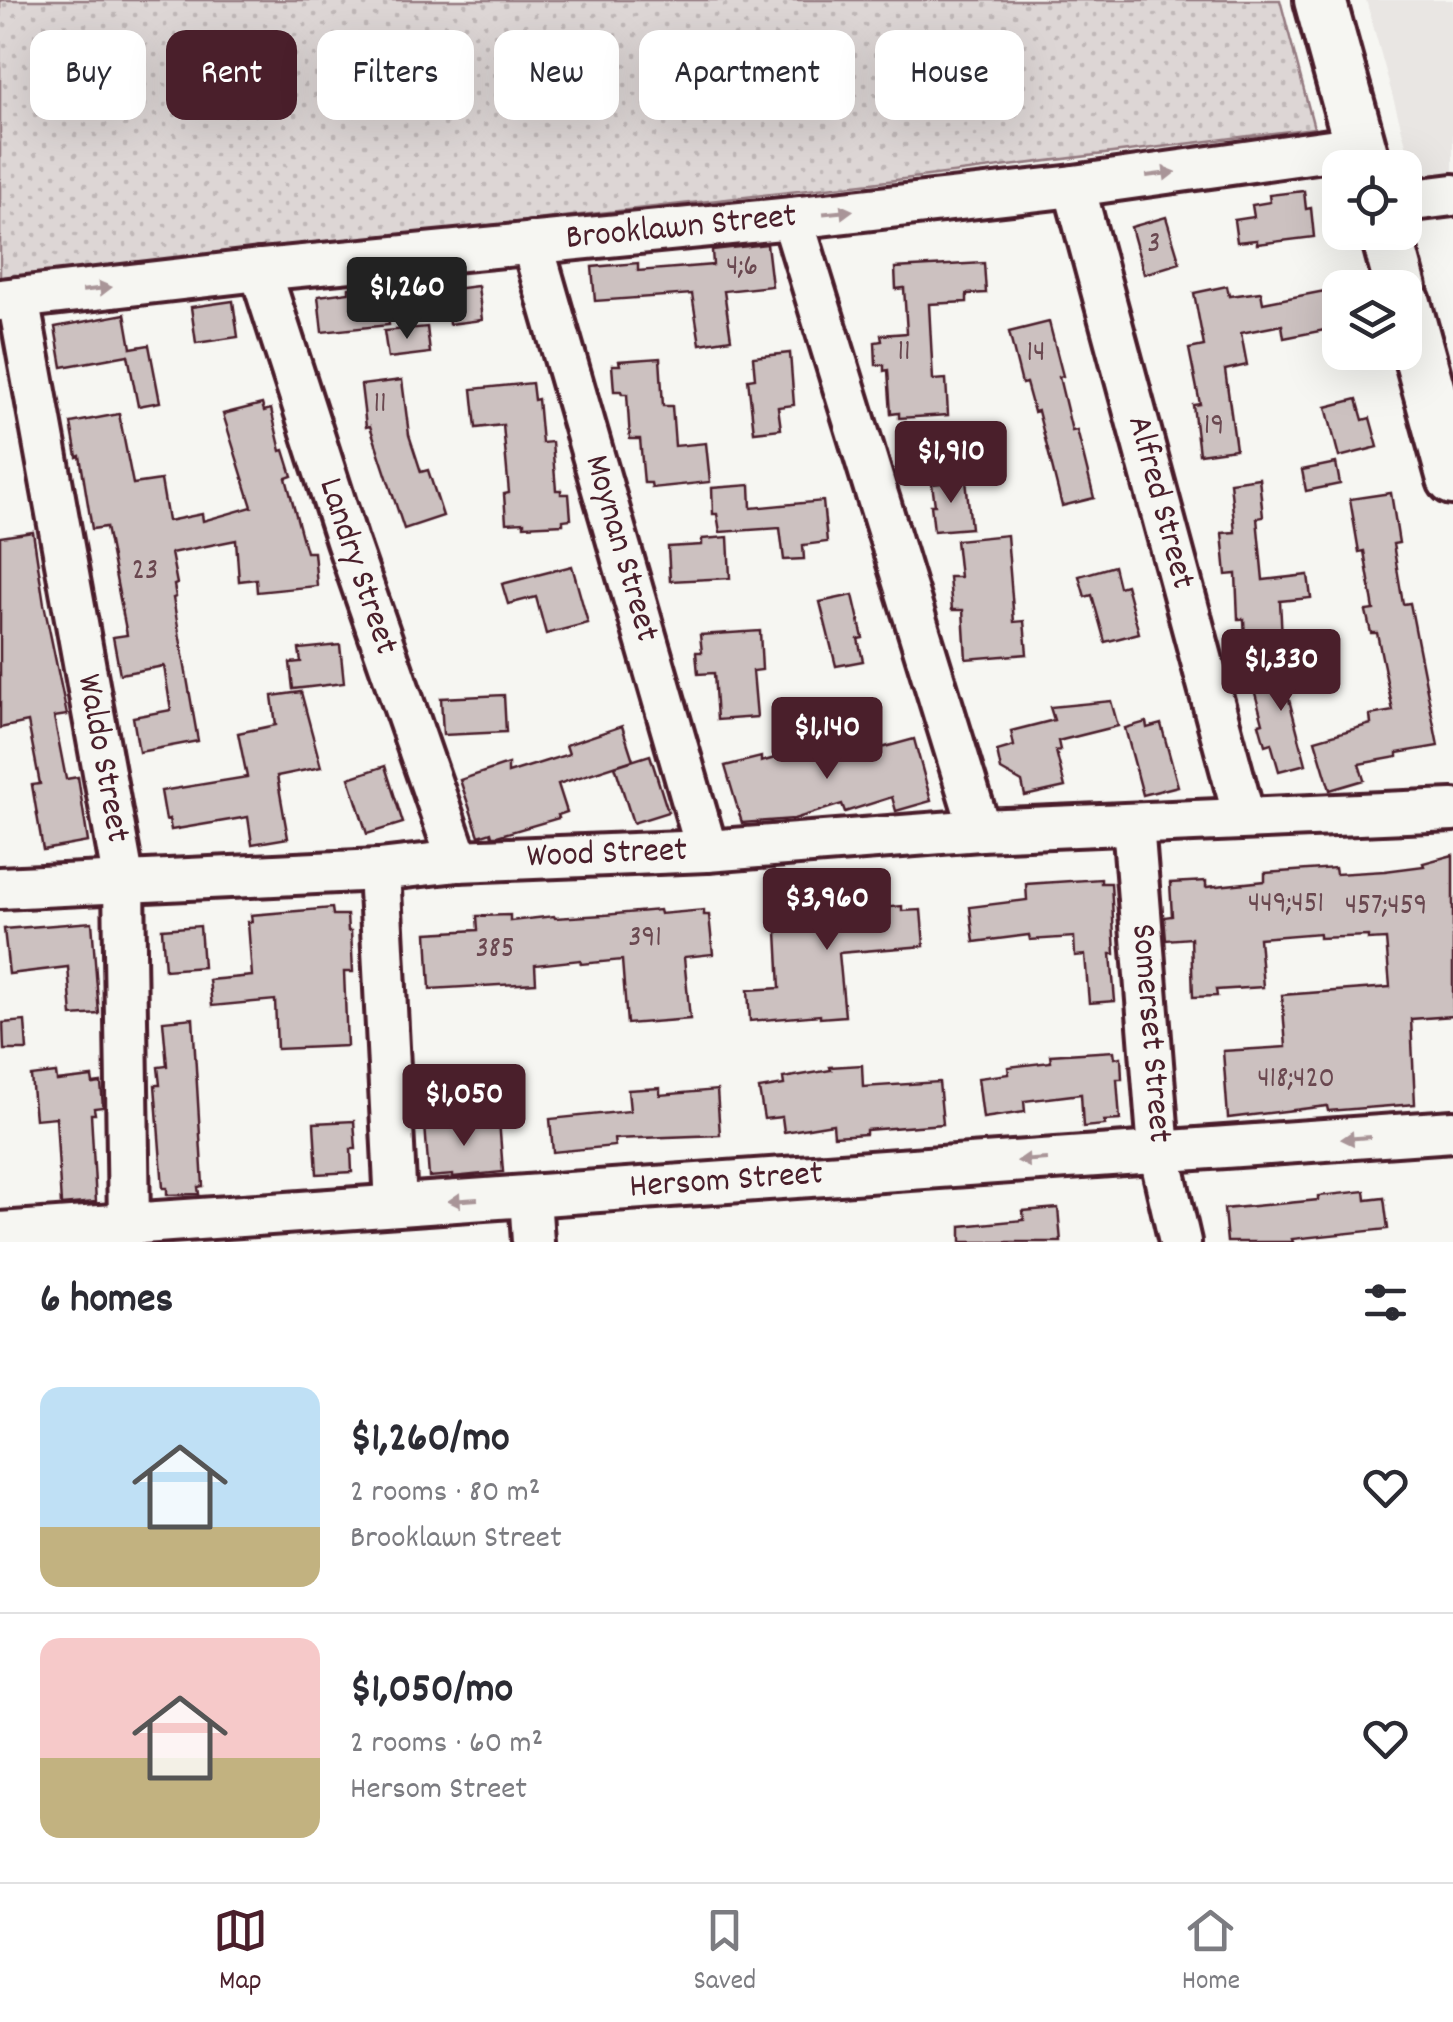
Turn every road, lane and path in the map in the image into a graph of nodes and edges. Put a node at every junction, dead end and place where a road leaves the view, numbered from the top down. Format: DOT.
graph roads {
  1 [pos="1320,0"];
  2 [pos="1361,150"];
  3 [pos="1322,161"];
  4 [pos="1074,186"];
  5 [pos="1453,196"];
  6 [pos="1422,199"];
  7 [pos="792,218"];
  8 [pos="532,243"];
  9 [pos="260,270"];
  10 [pos="9,299"];
  11 [pos="1422,365"];
  12 [pos="1453,479"];
  13 [pos="1453,810"];
  14 [pos="1244,817"];
  15 [pos="1133,824"];
  16 [pos="980,830"];
  17 [pos="707,851"];
  18 [pos="458,861"];
  19 [pos="378,870"];
  20 [pos="124,883"];
  21 [pos="0,888"];
  22 [pos="1453,1131"];
  23 [pos="1159,1152"];
  24 [pos="530,1196"];
  25 [pos="396,1205"];
  26 [pos="129,1224"];
  27 [pos="0,1233"];
  28 [pos="533,1242"];
  29 [pos="1180,1242"];
  1 -- 2 [label="main road"];
  4 -- 3 [label="street, Brooklawn Street, one-way"];
  7 -- 4 [label="street, Brooklawn Street, one-way"];
  4 -- 14 [label="street, Alfred Street"];
  5 -- 6 [label="street"];
  7 -- 8 [label="street, Brooklawn Street"];
  7 -- 16 [label="street"];
  8 -- 9 [label="street, Brooklawn Street"];
  8 -- 17 [label="street, Moynan Street"];
  10 -- 9 [label="street, Brooklawn Street, one-way"];
  9 -- 18 [label="street, Landry Street"];
  10 -- 20 [label="street, Waldo Street"];
  11 -- 12 [label="main road"];
  13 -- 14 [label="street, Wood Street"];
  14 -- 15 [label="street, Wood Street"];
  15 -- 16 [label="street, Wood Street"];
  15 -- 23 [label="street, Somerset Street"];
  16 -- 17 [label="street, Wood Street"];
  17 -- 18 [label="street, Wood Street"];
  18 -- 19 [label="street, Wood Street"];
  19 -- 20 [label="street, Wood Street"];
  19 -- 25 [label="street"];
  20 -- 21 [label="street, Wood Street"];
  20 -- 26 [label="street, Waldo Street"];
  22 -- 23 [label="street, Hersom Street, one-way"];
  23 -- 24 [label="street, Hersom Street, one-way"];
  23 -- 29 [label="street, Somerset Street"];
  24 -- 25 [label="street, Hersom Street, one-way"];
  24 -- 28 [label="street"];
  25 -- 26 [label="street, Hersom Street"];
  26 -- 27 [label="street, Hersom Street"];
}
